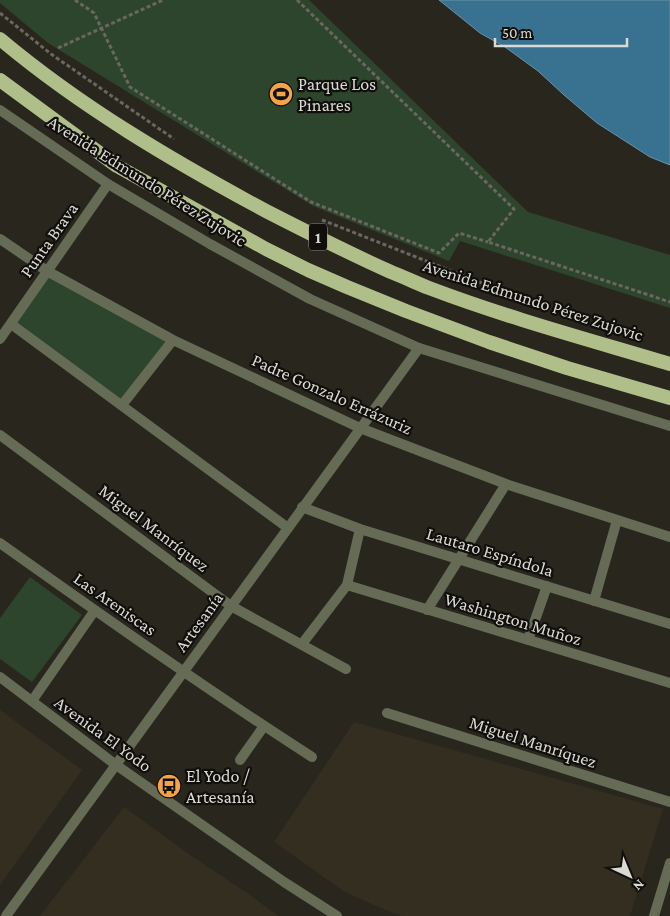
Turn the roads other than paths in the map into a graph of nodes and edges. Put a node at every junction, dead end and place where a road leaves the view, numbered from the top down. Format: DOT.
graph roads {
  1 [pos="0,39"];
  2 [pos="0,80"];
  3 [pos="0,110"];
  4 [pos="108,184"];
  5 [pos="0,239"];
  6 [pos="48,271"];
  7 [pos="10,324"];
  8 [pos="0,339"];
  9 [pos="173,340"];
  10 [pos="418,348"];
  11 [pos="670,364"];
  12 [pos="670,398"];
  13 [pos="122,405"];
  14 [pos="670,426"];
  15 [pos="360,428"];
  16 [pos="0,434"];
  17 [pos="506,484"];
  18 [pos="302,507"];
  19 [pos="617,520"];
  20 [pos="288,528"];
  21 [pos="360,529"];
  22 [pos="670,537"];
  23 [pos="0,543"];
  24 [pos="458,559"];
  25 [pos="347,585"];
  26 [pos="547,586"];
  27 [pos="594,601"];
  28 [pos="231,606"];
  29 [pos="94,610"];
  30 [pos="427,610"];
  31 [pos="670,624"];
  32 [pos="528,640"];
  33 [pos="302,644"];
  34 [pos="346,668"];
  35 [pos="183,672"];
  36 [pos="0,677"];
  37 [pos="670,684"];
  38 [pos="32,701"];
  39 [pos="387,712"];
  40 [pos="264,726"];
  41 [pos="312,756"];
  42 [pos="240,760"];
  43 [pos="116,765"];
  44 [pos="670,802"];
  45 [pos="670,863"];
  46 [pos="6,916"];
  47 [pos="337,916"];
  48 [pos="654,916"];
  1 -- 11 [label="highway, Avenida Edmundo Pérez Zujovic / 1"];
  2 -- 12 [label="highway, Avenida Edmundo Pérez Zujovic / 1"];
  3 -- 4 [label="street, Avenida Edmundo Pérez Zujovic"];
  4 -- 6 [label="street, Punta Brava"];
  4 -- 10 [label="street, Avenida Edmundo Pérez Zujovic"];
  5 -- 6 [label="street, Padre Gonzalo Errázuriz"];
  6 -- 7 [label="street, Punta Brava"];
  6 -- 9 [label="street, Padre Gonzalo Errázuriz"];
  7 -- 8 [label="street, Punta Brava"];
  7 -- 13 [label="street"];
  9 -- 13 [label="street"];
  9 -- 15 [label="street, Padre Gonzalo Errázuriz"];
  10 -- 14 [label="street, Avenida Edmundo Pérez Zujovic"];
  10 -- 15 [label="street, Artesanía"];
  13 -- 20 [label="street"];
  15 -- 17 [label="street, Padre Gonzalo Errázuriz"];
  15 -- 18 [label="street, Artesanía"];
  16 -- 28 [label="street, Miguel Manríquez"];
  17 -- 19 [label="street, Padre Gonzalo Errázuriz"];
  17 -- 24 [label="street"];
  18 -- 20 [label="street, Artesanía"];
  18 -- 21 [label="street, Lautaro Espíndola"];
  19 -- 22 [label="street, Padre Gonzalo Errázuriz"];
  19 -- 27 [label="street"];
  20 -- 28 [label="street, Artesanía"];
  21 -- 24 [label="street, Lautaro Espíndola"];
  21 -- 25 [label="street"];
  23 -- 29 [label="street, Las Areniscas"];
  24 -- 26 [label="street, Lautaro Espíndola"];
  24 -- 30 [label="street"];
  25 -- 30 [label="street, Washington Muñoz"];
  25 -- 33 [label="street"];
  26 -- 27 [label="street, Lautaro Espíndola"];
  26 -- 32 [label="street"];
  27 -- 31 [label="street, Lautaro Espíndola"];
  28 -- 33 [label="street, Miguel Manríquez"];
  28 -- 35 [label="street, Artesanía"];
  29 -- 35 [label="street, Las Areniscas"];
  29 -- 38 [label="street"];
  30 -- 32 [label="street, Washington Muñoz"];
  32 -- 37 [label="street, Washington Muñoz"];
  33 -- 34 [label="street, Miguel Manríquez"];
  35 -- 40 [label="street, Las Areniscas"];
  35 -- 43 [label="street, Artesanía"];
  36 -- 38 [label="street, Avenida El Yodo"];
  38 -- 43 [label="street, Avenida El Yodo"];
  39 -- 44 [label="street, Miguel Manríquez"];
  40 -- 41 [label="street, Las Areniscas"];
  40 -- 42 [label="street"];
  43 -- 46 [label="street, Artesanía"];
  43 -- 47 [label="street, Avenida El Yodo"];
  45 -- 48 [label="street"];
}
